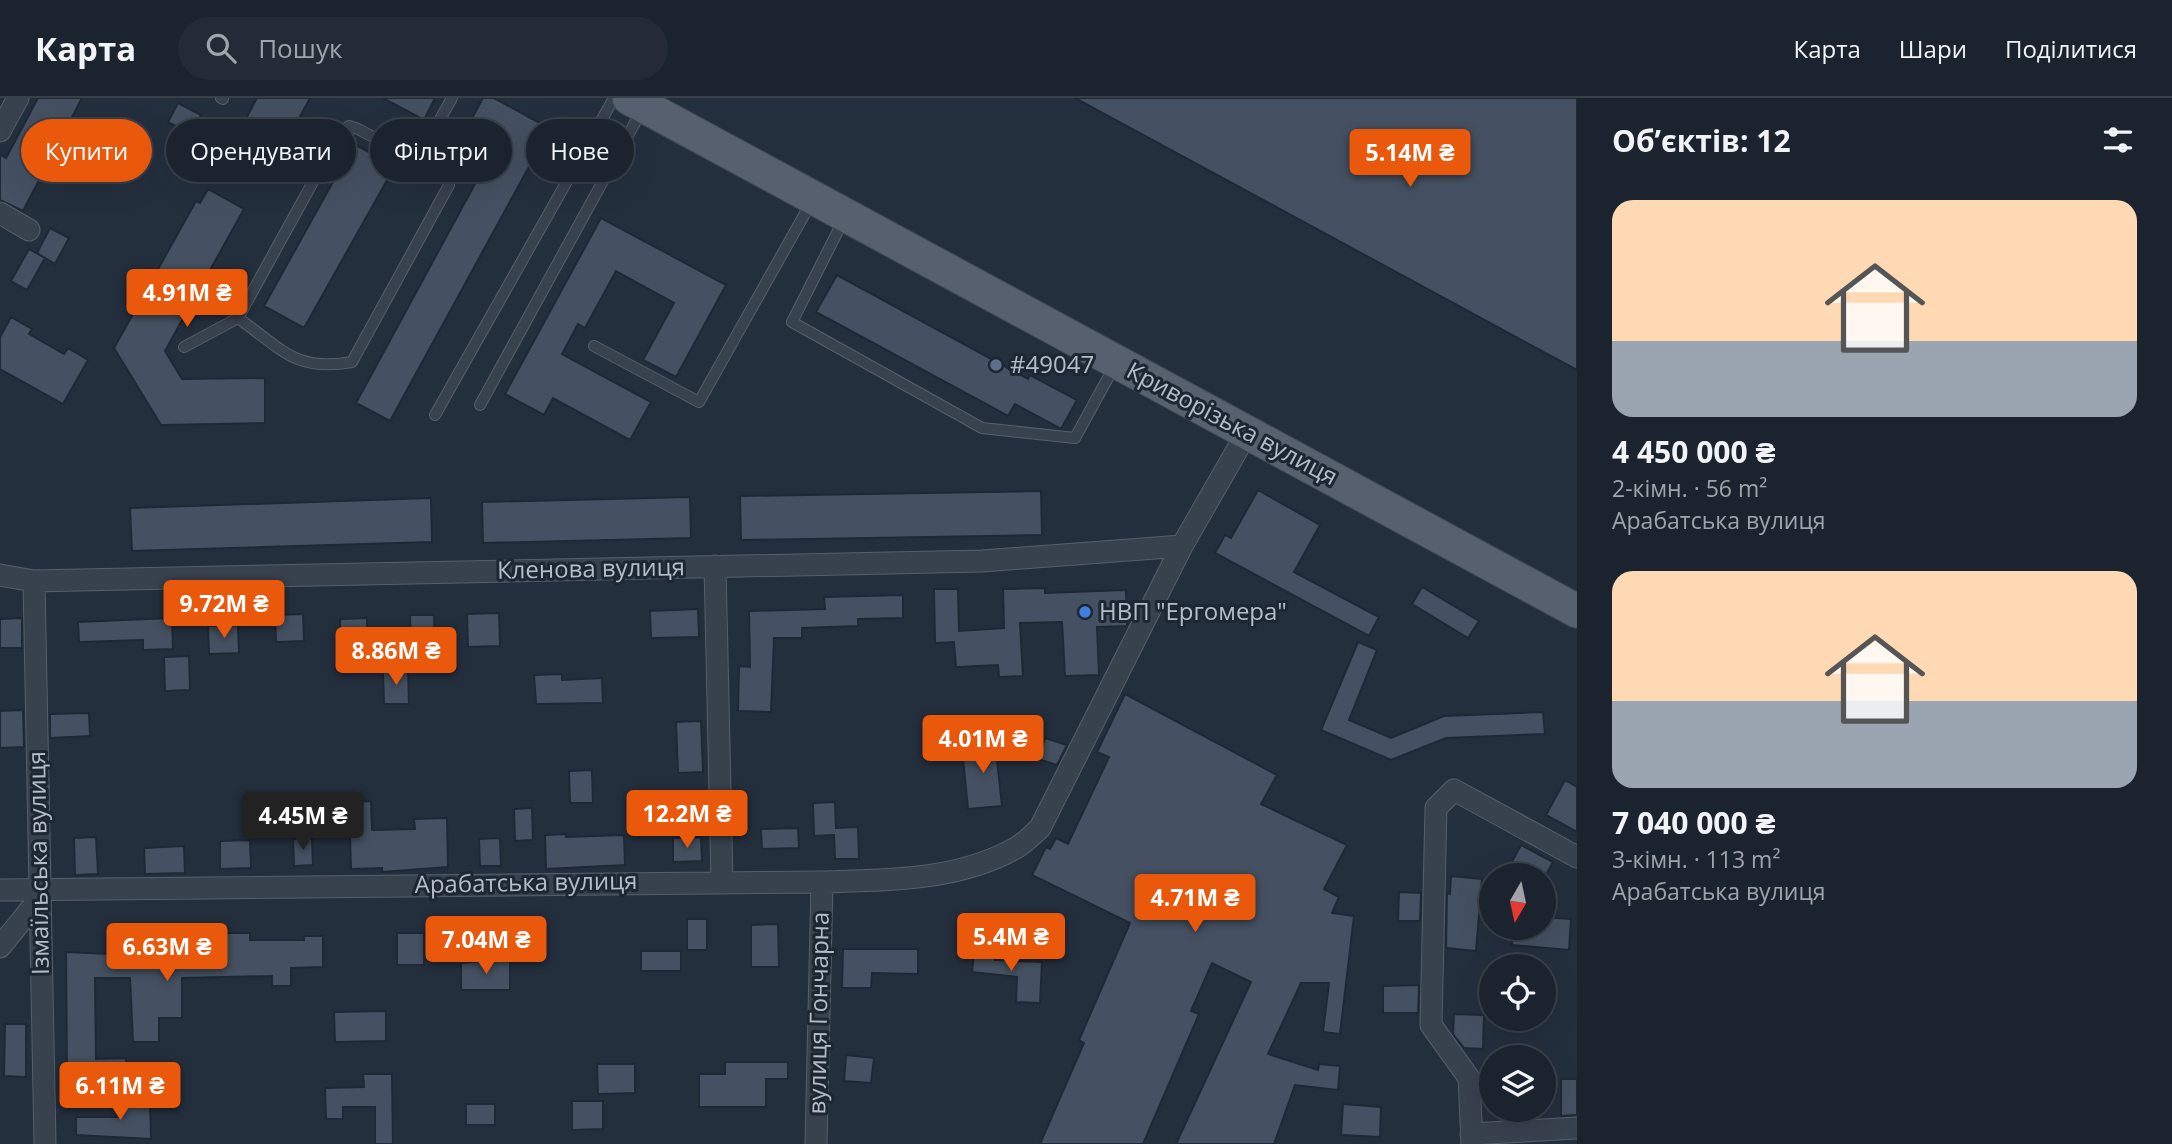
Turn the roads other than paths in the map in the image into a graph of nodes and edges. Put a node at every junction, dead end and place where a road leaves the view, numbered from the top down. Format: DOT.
graph roads {
  1 [pos="18,98"];
  2 [pos="452,98"];
  3 [pos="629,101"];
  4 [pos="440,119"];
  5 [pos="1,124"];
  6 [pos="370,137"];
  7 [pos="448,182"];
  8 [pos="813,199"];
  9 [pos="0,213"];
  10 [pos="846,216"];
  11 [pos="29,230"];
  12 [pos="238,318"];
  13 [pos="594,346"];
  14 [pos="184,347"];
  15 [pos="1117,363"];
  16 [pos="480,405"];
  17 [pos="435,415"];
  18 [pos="1248,431"];
  19 [pos="1182,546"];
  20 [pos="715,566"];
  21 [pos="0,575"];
  22 [pos="34,581"];
  23 [pos="1577,611"];
  24 [pos="1577,857"];
  25 [pos="722,881"];
  26 [pos="822,882"];
  27 [pos="0,890"];
  28 [pos="40,894"];
  29 [pos="0,947"];
  30 [pos="1577,1128"];
  31 [pos="1472,1139"];
  32 [pos="44,1144"];
  33 [pos="816,1144"];
  1 -- 5 [label="street"];
  2 -- 4 [label="lane"];
  3 -- 8 [label="main road, Криворізька вулиця"];
  3 -- 16 [label="lane"];
  3 -- 17 [label="lane"];
  6 -- 12 [label="lane"];
  7 -- 12 [label="lane"];
  8 -- 10 [label="main road, Криворізька вулиця"];
  8 -- 13 [label="lane"];
  9 -- 11 [label="street"];
  10 -- 15 [label="main road, Криворізька вулиця"];
  10 -- 15 [label="lane"];
  12 -- 14 [label="lane"];
  15 -- 18 [label="main road, Криворізька вулиця"];
  18 -- 19 [label="street"];
  18 -- 23 [label="main road, Криворізька вулиця"];
  19 -- 20 [label="street, Кленова вулиця"];
  19 -- 26 [label="street, Арабатська вулиця"];
  20 -- 22 [label="street, Кленова вулиця"];
  20 -- 25 [label="street"];
  21 -- 22 [label="street, Кленова вулиця"];
  22 -- 28 [label="street, Ізмаїльська вулиця"];
  24 -- 31 [label="street"];
  25 -- 26 [label="street, Арабатська вулиця"];
  25 -- 28 [label="street, Арабатська вулиця"];
  26 -- 33 [label="street, вулиця Гончарна"];
  27 -- 28 [label="street, Арабатська вулиця"];
  28 -- 29 [label="street"];
  28 -- 32 [label="street, Ізмаїльська вулиця"];
  30 -- 31 [label="street"];
}
